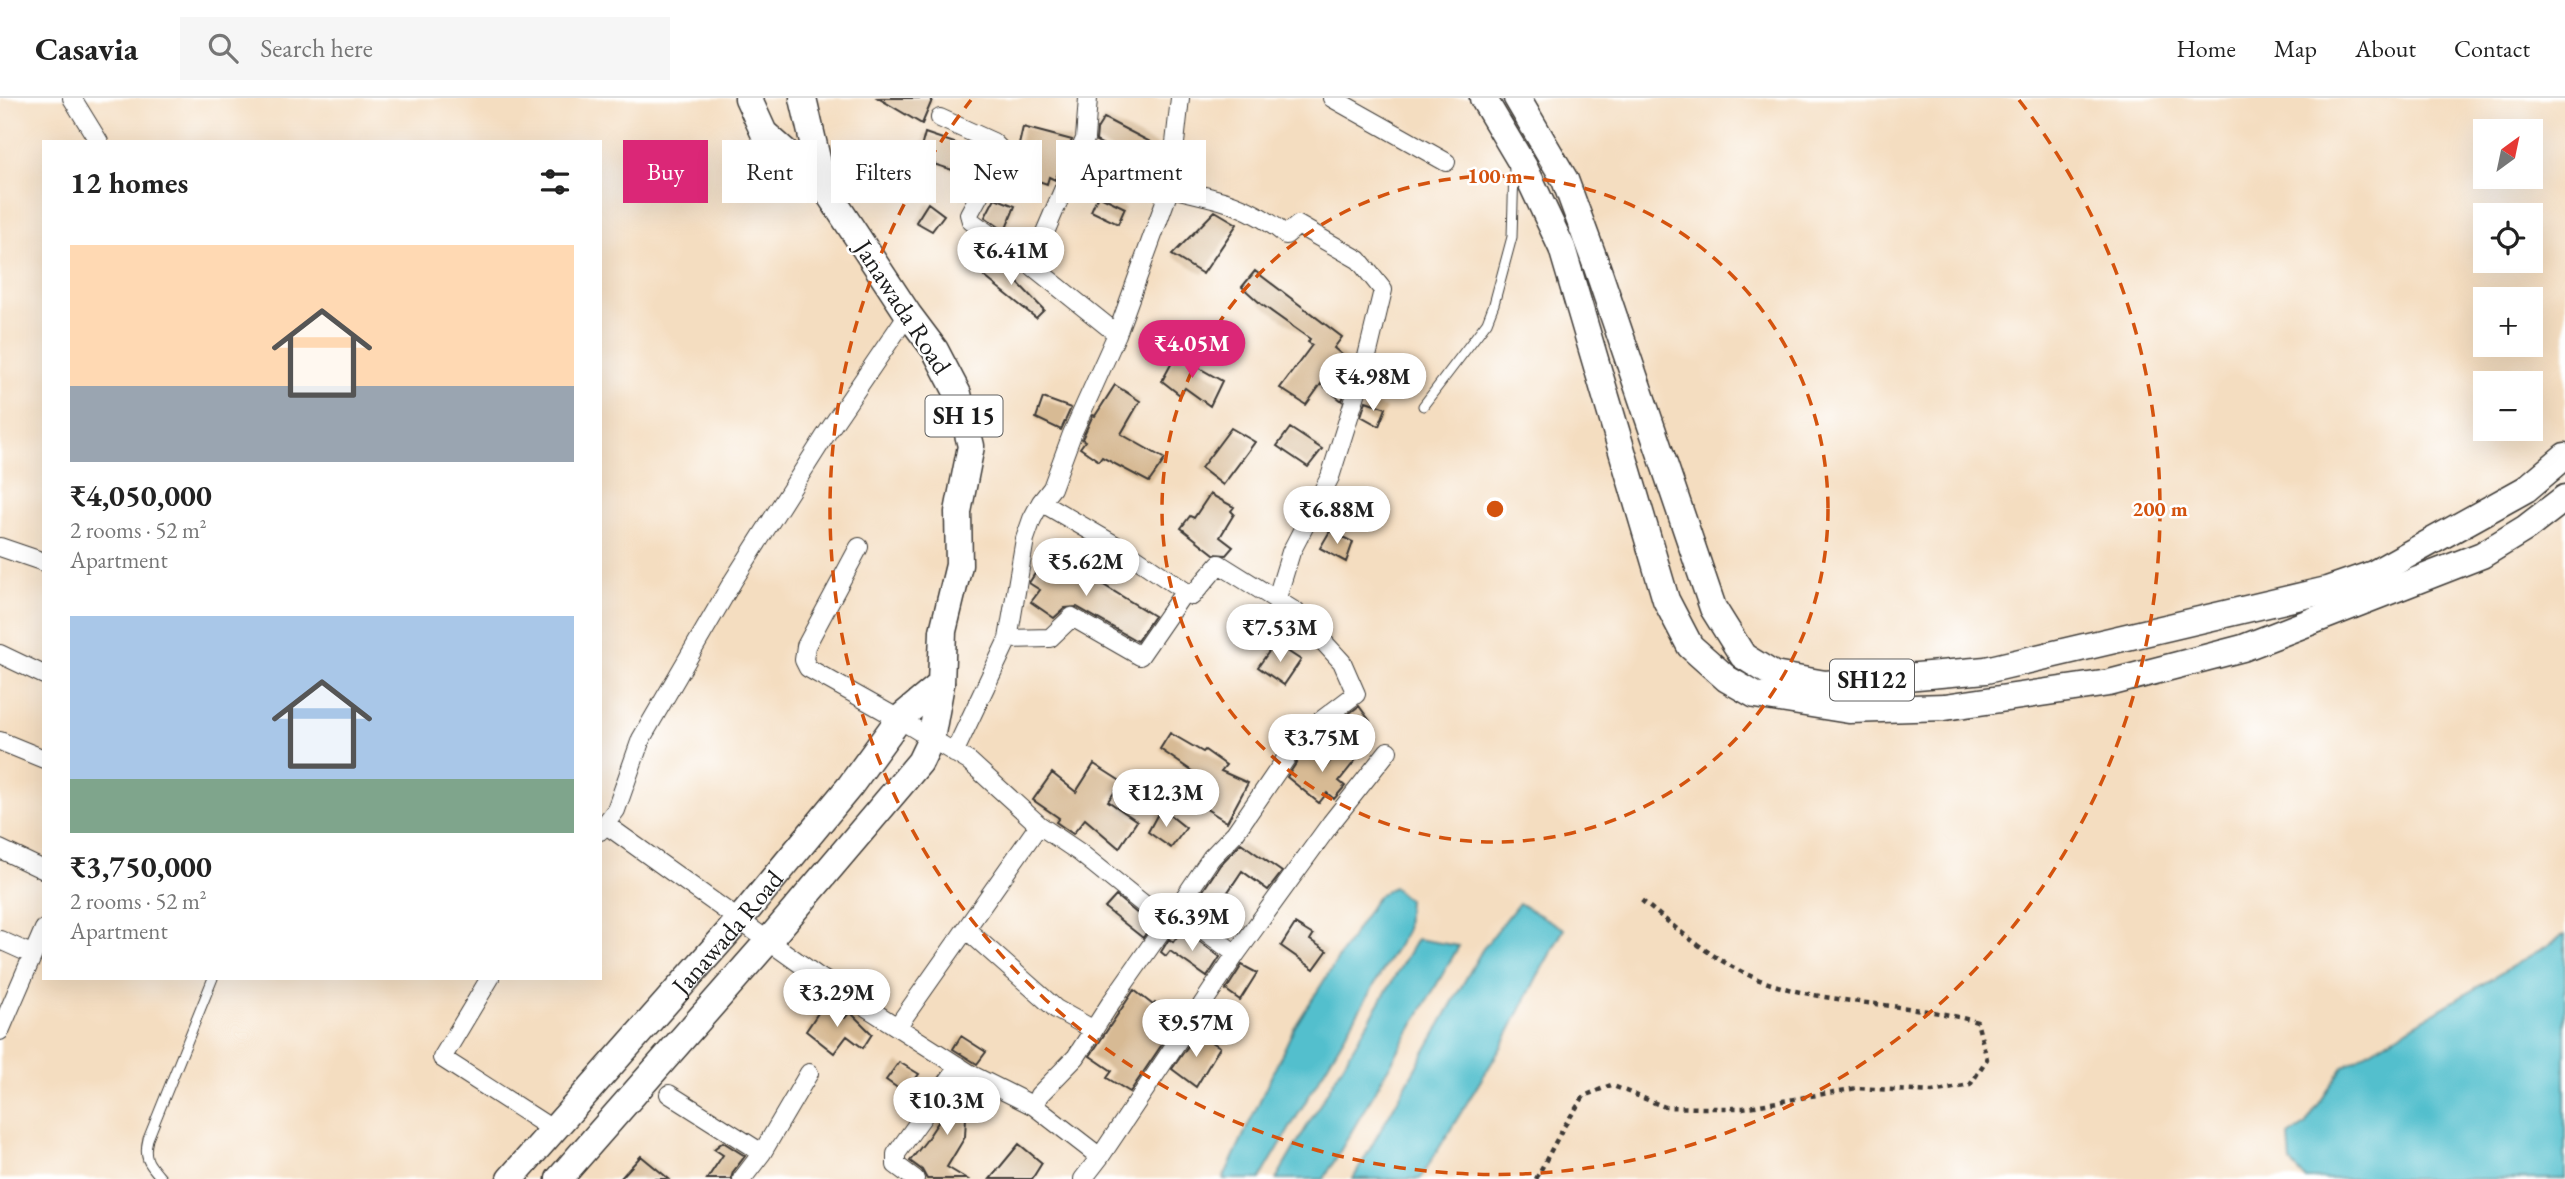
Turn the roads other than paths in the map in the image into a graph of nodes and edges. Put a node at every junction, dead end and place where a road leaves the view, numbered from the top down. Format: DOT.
graph roads {
  1 [pos="72,98"];
  2 [pos="748,98"];
  3 [pos="803,98"];
  4 [pos="1088,98"];
  5 [pos="1180,98"];
  6 [pos="1332,98"];
  7 [pos="1483,98"];
  8 [pos="1517,98"];
  9 [pos="940,118"];
  10 [pos="98,140"];
  11 [pos="1175,140"];
  12 [pos="1515,152"];
  13 [pos="1446,162"];
  14 [pos="823,185"];
  15 [pos="1206,196"];
  16 [pos="1165,203"];
  17 [pos="1031,265"];
  18 [pos="908,314"];
  19 [pos="1117,334"];
  20 [pos="1423,406"];
  21 [pos="2565,456"];
  22 [pos="2565,498"];
  23 [pos="1041,502"];
  24 [pos="0,547"];
  25 [pos="859,547"];
  26 [pos="42,561"];
  27 [pos="1185,591"];
  28 [pos="1276,601"];
  29 [pos="1008,639"];
  30 [pos="0,654"];
  31 [pos="42,674"];
  32 [pos="1942,674"];
  33 [pos="941,684"];
  34 [pos="1945,707"];
  35 [pos="899,719"];
  36 [pos="931,738"];
  37 [pos="0,741"];
  38 [pos="1388,751"];
  39 [pos="954,753"];
  40 [pos="42,758"];
  41 [pos="1039,825"];
  42 [pos="603,827"];
  43 [pos="0,849"];
  44 [pos="42,869"];
  45 [pos="1172,917"];
  46 [pos="740,919"];
  47 [pos="967,930"];
  48 [pos="42,933"];
  49 [pos="0,940"];
  50 [pos="769,940"];
  51 [pos="32,954"];
  52 [pos="1236,954"];
  53 [pos="212,980"];
  54 [pos="489,980"];
  55 [pos="897,1027"];
  56 [pos="1094,1030"];
  57 [pos="0,1031"];
  58 [pos="959,1066"];
  59 [pos="809,1073"];
  60 [pos="670,1094"];
  61 [pos="1034,1106"];
  62 [pos="552,1129"];
  63 [pos="762,1153"];
  64 [pos="1100,1157"];
  65 [pos="162,1179"];
  66 [pos="510,1179"];
  67 [pos="559,1179"];
  68 [pos="742,1179"];
  69 [pos="915,1179"];
  70 [pos="1083,1179"];
  1 -- 10 [label="street"];
  2 -- 14 [label="main road, Janawada Road / SH 15"];
  3 -- 14 [label="main road, Janawada Road / SH 15"];
  4 -- 17 [label="street"];
  5 -- 11 [label="street"];
  6 -- 13 [label="street"];
  7 -- 12 [label="main road"];
  8 -- 32 [label="main road, SH122"];
  9 -- 17 [label="street"];
  12 -- 20 [label="lane"];
  12 -- 34 [label="main road"];
  14 -- 18 [label="main road, Janawada Road / SH 15"];
  15 -- 28 [label="street"];
  16 -- 19 [label="street"];
  17 -- 19 [label="street"];
  18 -- 33 [label="main road, Janawada Road / SH 15"];
  18 -- 42 [label="street"];
  19 -- 23 [label="street"];
  21 -- 32 [label="main road, SH122"];
  22 -- 34 [label="main road"];
  23 -- 27 [label="street"];
  23 -- 29 [label="street"];
  24 -- 26 [label="street"];
  25 -- 35 [label="street"];
  27 -- 28 [label="street"];
  27 -- 29 [label="street"];
  28 -- 45 [label="street"];
  29 -- 39 [label="street"];
  30 -- 31 [label="street"];
  32 -- 34 [label="main road"];
  33 -- 35 [label="main road, Janawada Road"];
  33 -- 36 [label="main road, Janawada Road / SH 15"];
  35 -- 36 [label="street"];
  35 -- 46 [label="main road, Janawada Road"];
  36 -- 39 [label="street"];
  36 -- 50 [label="main road, Janawada Road / SH 15"];
  37 -- 40 [label="street"];
  38 -- 52 [label="street"];
  39 -- 41 [label="street"];
  41 -- 45 [label="street"];
  41 -- 47 [label="street"];
  42 -- 46 [label="street"];
  43 -- 44 [label="street"];
  45 -- 52 [label="street"];
  45 -- 56 [label="street"];
  46 -- 50 [label="street"];
  46 -- 62 [label="main road, Janawada Road"];
  47 -- 55 [label="street"];
  47 -- 56 [label="street"];
  48 -- 51 [label="street"];
  49 -- 51 [label="street"];
  50 -- 55 [label="street"];
  50 -- 67 [label="main road, Janawada Road / SH 15"];
  51 -- 57 [label="street"];
  52 -- 64 [label="street"];
  53 -- 65 [label="lane"];
  54 -- 62 [label="street"];
  55 -- 58 [label="street"];
  56 -- 61 [label="street"];
  58 -- 61 [label="street"];
  58 -- 69 [label="street"];
  59 -- 63 [label="street"];
  60 -- 63 [label="street"];
  61 -- 64 [label="street"];
  62 -- 66 [label="main road, Janawada Road"];
  63 -- 68 [label="street"];
  64 -- 70 [label="street"];
}
